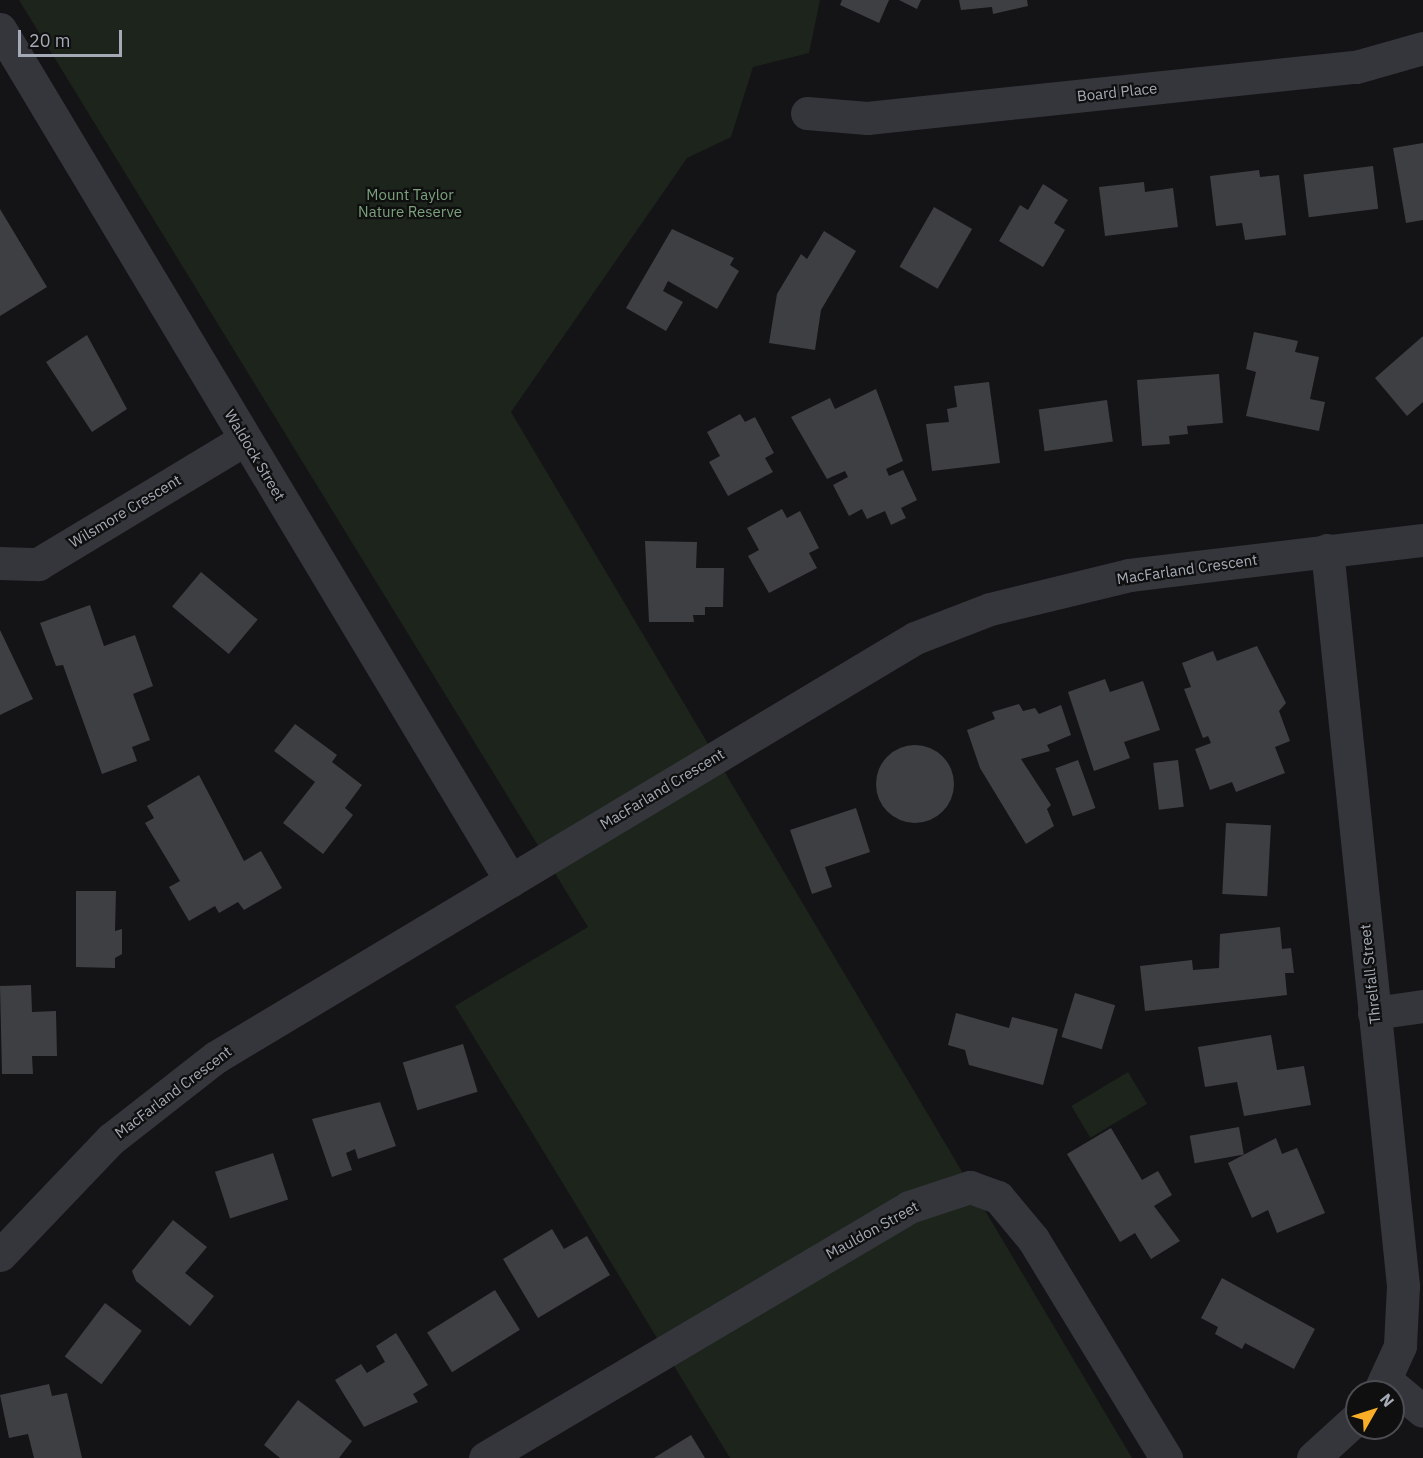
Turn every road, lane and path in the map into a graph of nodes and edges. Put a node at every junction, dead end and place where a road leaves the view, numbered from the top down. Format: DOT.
graph roads {
  1 [pos="0,29"];
  2 [pos="1423,48"];
  3 [pos="807,113"];
  4 [pos="245,438"];
  5 [pos="1423,540"];
  6 [pos="1327,550"];
  7 [pos="0,563"];
  8 [pos="511,881"];
  9 [pos="1423,1006"];
  10 [pos="1374,1013"];
  11 [pos="0,1255"];
  12 [pos="1386,1380"];
  13 [pos="1405,1400"];
  14 [pos="1423,1411"];
  15 [pos="1345,1429"];
  16 [pos="485,1458"];
  17 [pos="1166,1458"];
  18 [pos="1313,1458"];
  1 -- 4 [label="street, Waldock Street"];
  2 -- 3 [label="street, Board Place"];
  4 -- 7 [label="street, Wilsmore Crescent"];
  4 -- 8 [label="street, Waldock Street"];
  5 -- 6 [label="street, MacFarland Crescent"];
  6 -- 8 [label="street, MacFarland Crescent"];
  6 -- 10 [label="street, Threlfall Street"];
  8 -- 11 [label="street, MacFarland Crescent"];
  9 -- 10 [label="street"];
  10 -- 12 [label="street, Threlfall Street"];
  13 -- 14 [label="street"];
  15 -- 18 [label="street"];
  16 -- 17 [label="street, Mauldon Street"];
}
